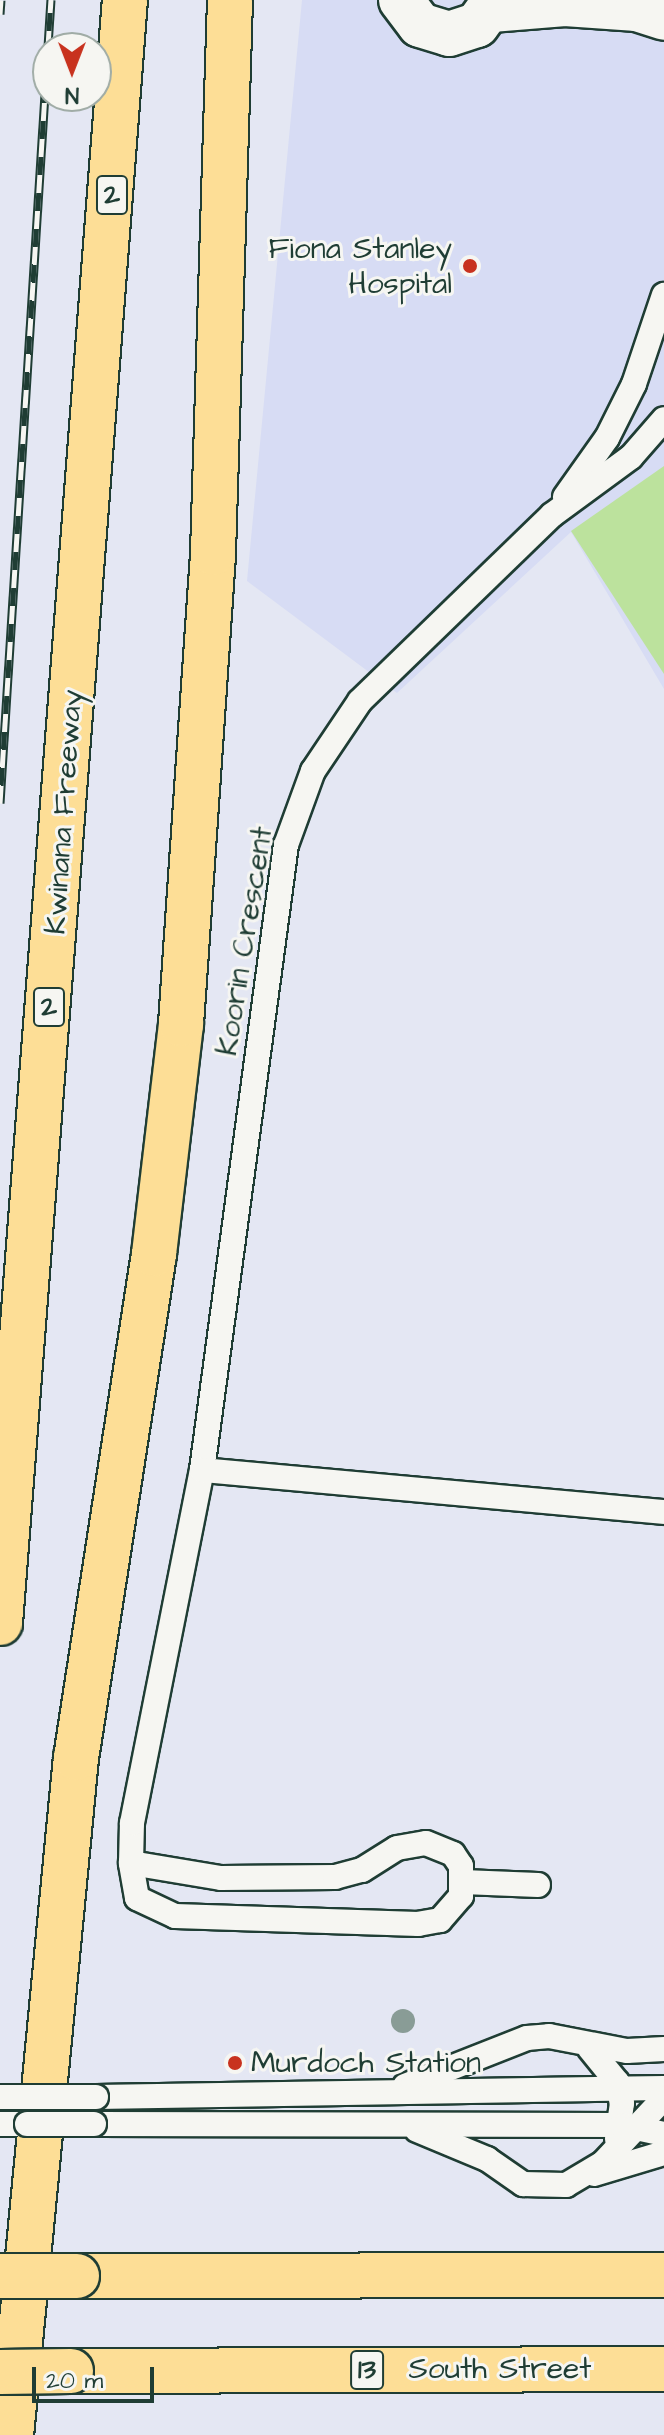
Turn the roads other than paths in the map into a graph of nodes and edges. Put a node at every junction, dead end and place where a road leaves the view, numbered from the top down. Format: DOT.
graph roads {
  1 [pos="125,0"];
  2 [pos="230,0"];
  3 [pos="401,0"];
  4 [pos="493,5"];
  5 [pos="664,18"];
  6 [pos="664,295"];
  7 [pos="664,419"];
  8 [pos="552,515"];
  9 [pos="202,1470"];
  10 [pos="664,1512"];
  11 [pos="0,1623"];
  12 [pos="131,1863"];
  13 [pos="463,1882"];
  14 [pos="538,1885"];
  15 [pos="580,2044"];
  16 [pos="507,2047"];
  17 [pos="664,2049"];
  18 [pos="664,2077"];
  19 [pos="618,2087"];
  20 [pos="664,2088"];
  21 [pos="385,2093"];
  22 [pos="473,2093"];
  23 [pos="0,2097"];
  24 [pos="664,2098"];
  25 [pos="388,2122"];
  26 [pos="471,2122"];
  27 [pos="0,2124"];
  28 [pos="623,2133"];
  29 [pos="664,2134"];
  30 [pos="664,2153"];
  31 [pos="487,2159"];
  32 [pos="586,2177"];
  33 [pos="664,2275"];
  34 [pos="0,2276"];
  35 [pos="664,2369"];
  36 [pos="0,2372"];
  37 [pos="11,2435"];
  1 -- 11 [label="highway, Kwinana Freeway / 2"];
  2 -- 37 [label="highway"];
  3 -- 4 [label="street"];
  4 -- 5 [label="street"];
  6 -- 8 [label="lane, Koorin Crescent"];
  7 -- 8 [label="lane, Koorin Crescent"];
  8 -- 9 [label="lane, Koorin Crescent"];
  9 -- 10 [label="lane"];
  9 -- 12 [label="lane, Koorin Crescent"];
  12 -- 13 [label="lane"];
  12 -- 13 [label="lane, Koorin Crescent"];
  13 -- 14 [label="lane"];
  15 -- 16 [label="lane"];
  15 -- 17 [label="lane"];
  15 -- 18 [label="lane"];
  15 -- 19 [label="lane"];
  16 -- 21 [label="lane"];
  16 -- 22 [label="lane"];
  19 -- 20 [label="lane"];
  19 -- 22 [label="lane"];
  19 -- 28 [label="lane"];
  21 -- 22 [label="lane"];
  21 -- 23 [label="lane, bridge"];
  22 -- 26 [label="lane"];
  24 -- 28 [label="lane"];
  25 -- 26 [label="lane"];
  25 -- 27 [label="lane, bridge"];
  25 -- 31 [label="lane"];
  26 -- 28 [label="lane"];
  26 -- 31 [label="lane"];
  28 -- 29 [label="lane"];
  28 -- 32 [label="lane"];
  30 -- 32 [label="lane"];
  31 -- 32 [label="lane"];
  33 -- 34 [label="highway, bridge"];
  35 -- 36 [label="highway, South Street / 13, bridge"];
}
